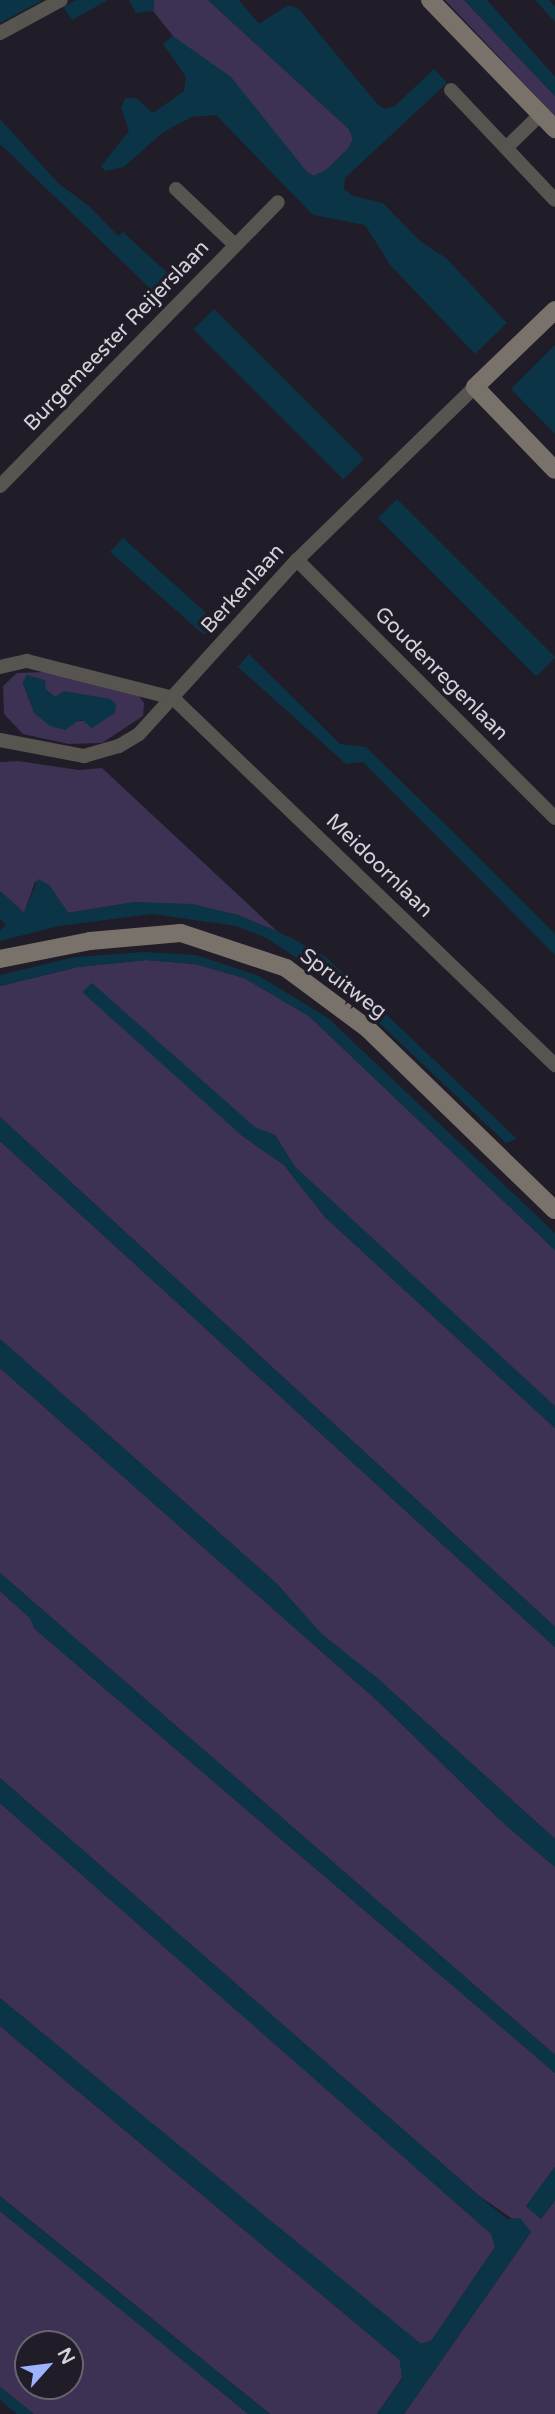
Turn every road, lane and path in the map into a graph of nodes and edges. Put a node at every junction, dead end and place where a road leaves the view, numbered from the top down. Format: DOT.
graph roads {
  1 [pos="61,0"];
  2 [pos="430,0"];
  3 [pos="0,33"];
  4 [pos="451,90"];
  5 [pos="541,114"];
  6 [pos="555,129"];
  7 [pos="506,148"];
  8 [pos="176,189"];
  9 [pos="555,200"];
  10 [pos="278,202"];
  11 [pos="235,245"];
  12 [pos="555,310"];
  13 [pos="475,387"];
  14 [pos="555,470"];
  15 [pos="0,486"];
  16 [pos="297,560"];
  17 [pos="0,667"];
  18 [pos="173,698"];
  19 [pos="0,740"];
  20 [pos="555,818"];
  21 [pos="0,959"];
  22 [pos="555,1065"];
  23 [pos="555,1210"];
  1 -- 3 [label="street"];
  2 -- 5 [label="main road"];
  4 -- 7 [label="street"];
  5 -- 6 [label="main road"];
  5 -- 7 [label="street"];
  7 -- 9 [label="street"];
  8 -- 11 [label="street, Burgemeester Reijerslaan"];
  10 -- 11 [label="street, Burgemeester Reijerslaan"];
  11 -- 15 [label="street, Burgemeester Reijerslaan"];
  12 -- 13 [label="main road"];
  13 -- 14 [label="main road"];
  13 -- 16 [label="street, Berkenlaan"];
  16 -- 18 [label="street, Berkenlaan"];
  16 -- 20 [label="street, Goudenregenlaan"];
  17 -- 18 [label="street"];
  18 -- 19 [label="street, Berkenlaan"];
  18 -- 22 [label="street, Meidoornlaan"];
  21 -- 23 [label="main road, Spruitweg"];
}
